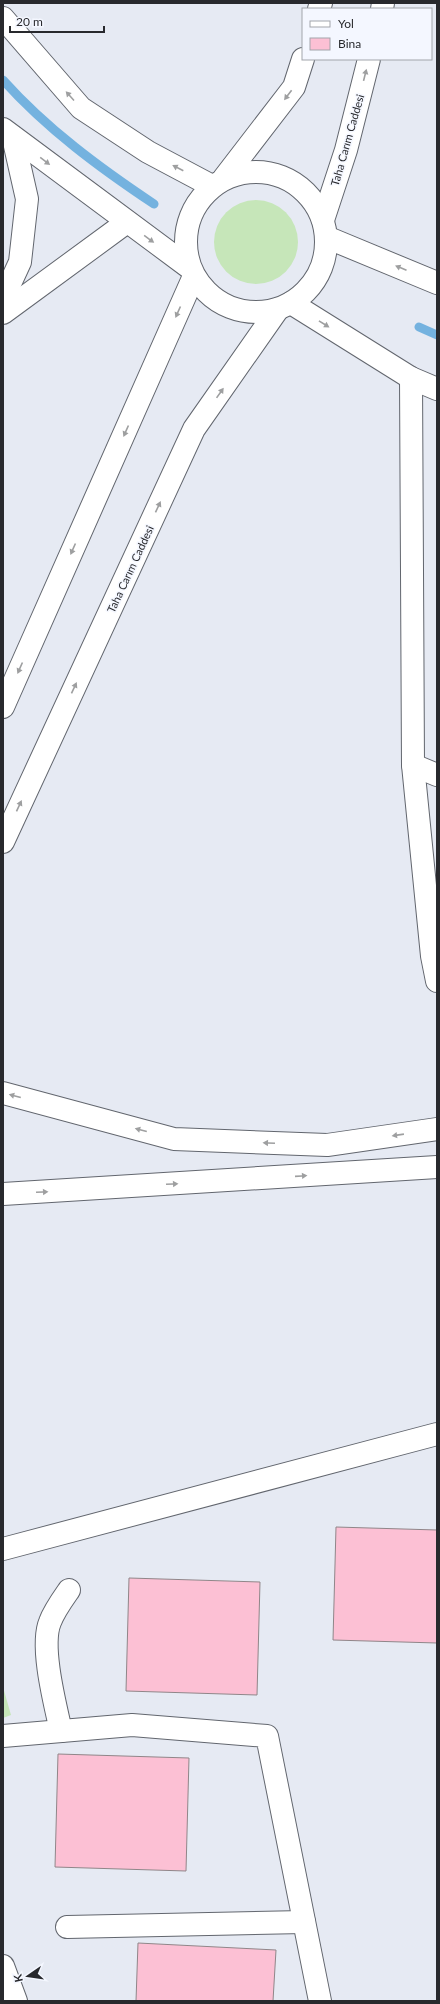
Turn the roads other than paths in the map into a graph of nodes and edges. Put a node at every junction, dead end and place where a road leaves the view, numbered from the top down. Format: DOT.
graph roads {
  1 [pos="3,18"];
  2 [pos="303,60"];
  3 [pos="369,60"];
  4 [pos="8,133"];
  5 [pos="218,182"];
  6 [pos="127,222"];
  7 [pos="325,229"];
  8 [pos="192,272"];
  9 [pos="437,283"];
  10 [pos="3,299"];
  11 [pos="285,306"];
  12 [pos="3,313"];
  13 [pos="411,378"];
  14 [pos="437,389"];
  15 [pos="3,707"];
  16 [pos="413,765"];
  17 [pos="437,775"];
  18 [pos="3,842"];
  19 [pos="437,981"];
  20 [pos="3,1093"];
  21 [pos="437,1129"];
  22 [pos="437,1167"];
  23 [pos="3,1194"];
  24 [pos="437,1434"];
  25 [pos="3,1549"];
  26 [pos="69,1590"];
  27 [pos="61,1731"];
  28 [pos="3,1736"];
  29 [pos="304,1922"];
  30 [pos="67,1927"];
  31 [pos="3,1966"];
  32 [pos="16,2001"];
  33 [pos="320,2001"];
  5 -- 1 [label="street, one-way"];
  2 -- 5 [label="street, one-way"];
  7 -- 3 [label="street, Taha Carım Caddesi, one-way"];
  4 -- 6 [label="street, one-way"];
  4 -- 10 [label="street"];
  5 -- 7 [label="street"];
  5 -- 8 [label="street"];
  6 -- 8 [label="street, one-way"];
  6 -- 12 [label="street"];
  9 -- 7 [label="street, one-way"];
  7 -- 11 [label="street"];
  8 -- 11 [label="street"];
  8 -- 15 [label="street, one-way"];
  11 -- 13 [label="street, one-way"];
  18 -- 11 [label="street, Taha Carım Caddesi, one-way"];
  13 -- 14 [label="street"];
  13 -- 16 [label="street"];
  16 -- 17 [label="street"];
  16 -- 19 [label="street"];
  21 -- 20 [label="street, one-way"];
  23 -- 22 [label="street, one-way"];
  24 -- 25 [label="street"];
  26 -- 27 [label="street"];
  27 -- 28 [label="street"];
  27 -- 29 [label="street"];
  29 -- 30 [label="street"];
  29 -- 33 [label="street"];
  31 -- 32 [label="street"];
}
